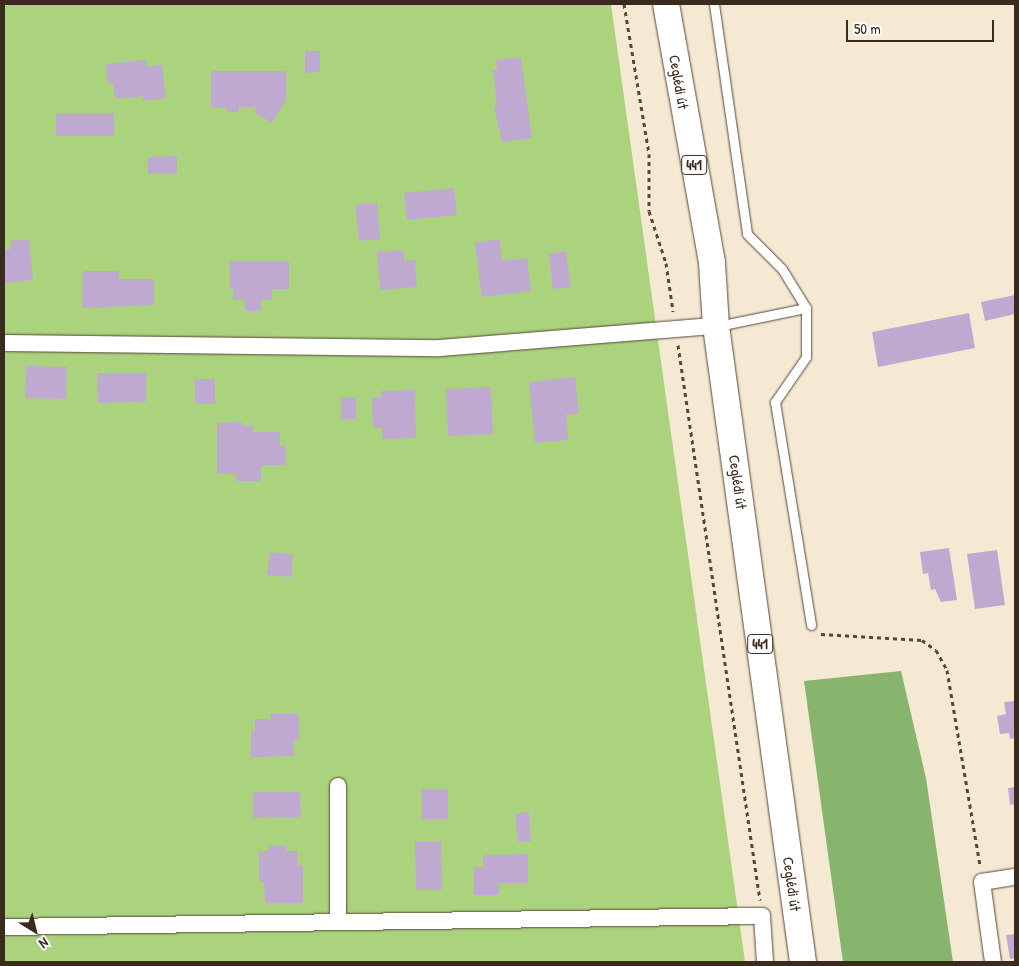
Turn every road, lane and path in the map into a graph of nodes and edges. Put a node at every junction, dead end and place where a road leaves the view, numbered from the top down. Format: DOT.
graph roads {
  1 [pos="624,4"];
  2 [pos="666,4"];
  3 [pos="714,4"];
  4 [pos="806,308"];
  5 [pos="716,326"];
  6 [pos="676,328"];
  7 [pos="4,343"];
  8 [pos="811,624"];
  9 [pos="338,786"];
  10 [pos="1015,877"];
  11 [pos="982,882"];
  12 [pos="762,916"];
  13 [pos="338,922"];
  14 [pos="4,927"];
  15 [pos="766,962"];
  16 [pos="803,962"];
  17 [pos="993,962"];
  1 -- 6 [label="path"];
  2 -- 5 [label="main road, Ceglédi út / 441"];
  3 -- 4 [label="lane"];
  4 -- 5 [label="lane"];
  4 -- 8 [label="lane"];
  5 -- 6 [label="street"];
  5 -- 16 [label="main road, Ceglédi út / 441"];
  6 -- 7 [label="street"];
  6 -- 12 [label="path"];
  8 -- 11 [label="path"];
  9 -- 13 [label="street"];
  10 -- 11 [label="street"];
  11 -- 17 [label="street"];
  12 -- 13 [label="street"];
  12 -- 15 [label="street"];
  13 -- 14 [label="street"];
}
